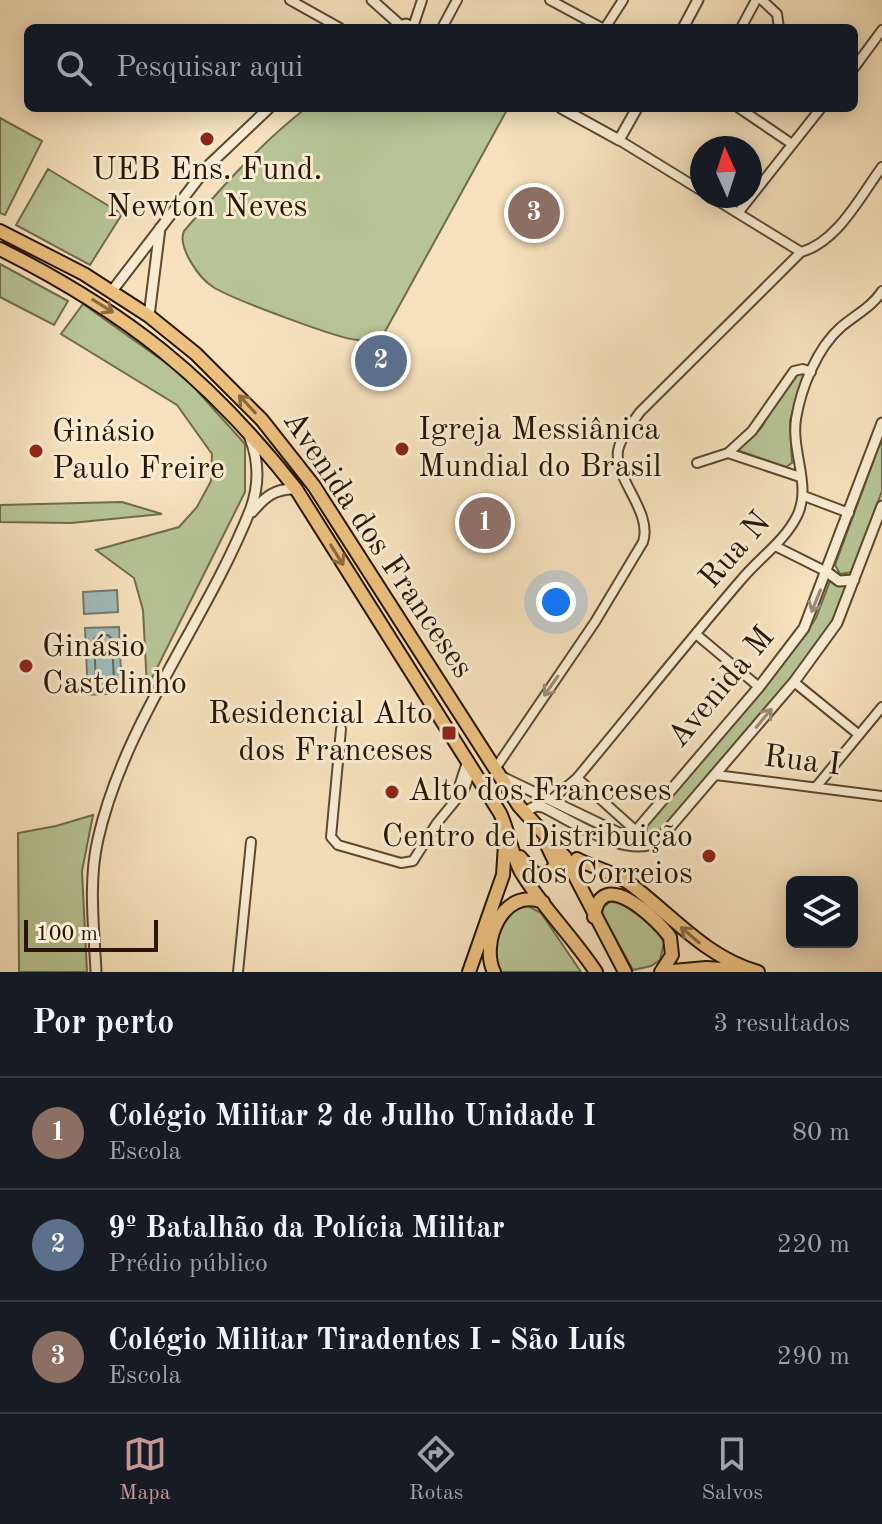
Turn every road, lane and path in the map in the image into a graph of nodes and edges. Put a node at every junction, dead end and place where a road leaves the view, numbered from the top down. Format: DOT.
graph roads {
  1 [pos="290,0"];
  2 [pos="372,0"];
  3 [pos="422,0"];
  4 [pos="457,0"];
  5 [pos="550,0"];
  6 [pos="623,0"];
  7 [pos="698,0"];
  8 [pos="756,0"];
  9 [pos="762,0"];
  10 [pos="333,24"];
  11 [pos="395,24"];
  12 [pos="415,24"];
  13 [pos="444,24"];
  14 [pos="595,24"];
  15 [pos="606,24"];
  16 [pos="685,24"];
  17 [pos="743,24"];
  18 [pos="778,24"];
  19 [pos="882,30"];
  20 [pos="858,63"];
  21 [pos="265,112"];
  22 [pos="568,112"];
  23 [pos="635,112"];
  24 [pos="749,112"];
  25 [pos="818,112"];
  26 [pos="619,140"];
  27 [pos="792,144"];
  28 [pos="882,167"];
  29 [pos="690,184"];
  30 [pos="730,208"];
  31 [pos="738,213"];
  32 [pos="161,225"];
  33 [pos="0,231"];
  34 [pos="0,249"];
  35 [pos="801,252"];
  36 [pos="112,291"];
  37 [pos="882,291"];
  38 [pos="149,316"];
  39 [pos="811,372"];
  40 [pos="882,423"];
  41 [pos="248,431"];
  42 [pos="728,453"];
  43 [pos="697,463"];
  44 [pos="800,477"];
  45 [pos="296,489"];
  46 [pos="804,496"];
  47 [pos="882,506"];
  48 [pos="849,513"];
  49 [pos="247,518"];
  50 [pos="877,535"];
  51 [pos="775,546"];
  52 [pos="827,572"];
  53 [pos="854,580"];
  54 [pos="697,635"];
  55 [pos="794,682"];
  56 [pos="759,687"];
  57 [pos="882,707"];
  58 [pos="879,716"];
  59 [pos="341,729"];
  60 [pos="858,734"];
  61 [pos="469,765"];
  62 [pos="496,772"];
  63 [pos="716,775"];
  64 [pos="577,778"];
  65 [pos="816,787"];
  66 [pos="882,796"];
  67 [pos="551,800"];
  68 [pos="524,808"];
  69 [pos="504,821"];
  70 [pos="636,831"];
  71 [pos="251,842"];
  72 [pos="636,848"];
  73 [pos="577,859"];
  74 [pos="544,903"];
  75 [pos="588,903"];
  76 [pos="594,917"];
  77 [pos="96,972"];
  78 [pos="238,972"];
  79 [pos="469,972"];
  80 [pos="494,972"];
  81 [pos="596,972"];
  82 [pos="625,972"];
  83 [pos="661,972"];
  84 [pos="755,972"];
  1 -- 10 [label="street"];
  2 -- 11 [label="street"];
  3 -- 12 [label="street"];
  4 -- 13 [label="street"];
  5 -- 14 [label="street"];
  6 -- 15 [label="street"];
  7 -- 16 [label="street"];
  8 -- 17 [label="street"];
  9 -- 18 [label="street"];
  19 -- 20 [label="street"];
  21 -- 32 [label="street"];
  22 -- 26 [label="street"];
  23 -- 26 [label="street"];
  24 -- 27 [label="street"];
  25 -- 27 [label="street"];
  26 -- 29 [label="street"];
  27 -- 31 [label="street"];
  28 -- 35 [label="street"];
  30 -- 31 [label="street"];
  31 -- 35 [label="street"];
  32 -- 36 [label="street"];
  32 -- 38 [label="street"];
  33 -- 36 [label="main road, Avenida dos Franceses"];
  34 -- 41 [label="main road, Avenida dos Franceses, one-way"];
  35 -- 62 [label="street, one-way"];
  36 -- 38 [label="main road, Avenida dos Franceses"];
  37 -- 39 [label="street, Rua N"];
  62 -- 38 [label="main road, Avenida dos Franceses, one-way"];
  39 -- 42 [label="street"];
  39 -- 44 [label="street, Rua N"];
  40 -- 48 [label="street, Avenida M"];
  41 -- 45 [label="main road, Avenida dos Franceses"];
  41 -- 49 [label="street"];
  42 -- 43 [label="street"];
  42 -- 44 [label="street"];
  44 -- 46 [label="street, Rua N"];
  45 -- 49 [label="street"];
  45 -- 61 [label="main road, Avenida dos Franceses, one-way"];
  46 -- 48 [label="street"];
  46 -- 51 [label="street, Rua N"];
  47 -- 50 [label="street, Avenida M"];
  48 -- 52 [label="street, Avenida M"];
  49 -- 77 [label="street"];
  50 -- 53 [label="street, Avenida M"];
  51 -- 52 [label="street"];
  51 -- 54 [label="street, Rua N"];
  52 -- 53 [label="street"];
  52 -- 56 [label="street, Avenida M, one-way"];
  53 -- 55 [label="street, Avenida M"];
  54 -- 56 [label="street"];
  54 -- 64 [label="street, Rua N"];
  55 -- 60 [label="street"];
  63 -- 55 [label="street, Avenida M, one-way"];
  56 -- 70 [label="street, Avenida M"];
  57 -- 58 [label="street"];
  58 -- 60 [label="street"];
  59 -- 61 [label="street"];
  60 -- 65 [label="street"];
  61 -- 69 [label="main road, Avenida dos Franceses"];
  62 -- 67 [label="street"];
  62 -- 68 [label="main road, Avenida dos Franceses"];
  63 -- 65 [label="street, Rua I"];
  63 -- 72 [label="street, Avenida M"];
  64 -- 67 [label="street, Rua N"];
  64 -- 70 [label="street"];
  65 -- 66 [label="street, Rua I"];
  67 -- 70 [label="street"];
  68 -- 69 [label="main road"];
  68 -- 72 [label="street"];
  68 -- 73 [label="main road"];
  68 -- 75 [label="main road, Avenida dos Franceses"];
  69 -- 74 [label="main road, Avenida dos Franceses"];
  69 -- 79 [label="main road"];
  70 -- 72 [label="street"];
  71 -- 78 [label="street"];
  73 -- 75 [label="main road"];
  84 -- 73 [label="main road, one-way"];
  74 -- 80 [label="main road"];
  74 -- 81 [label="main road, Avenida dos Franceses"];
  75 -- 76 [label="main road, Avenida dos Franceses"];
  76 -- 82 [label="main road, Avenida dos Franceses"];
  76 -- 83 [label="main road"];
  83 -- 84 [label="main road"];
}
